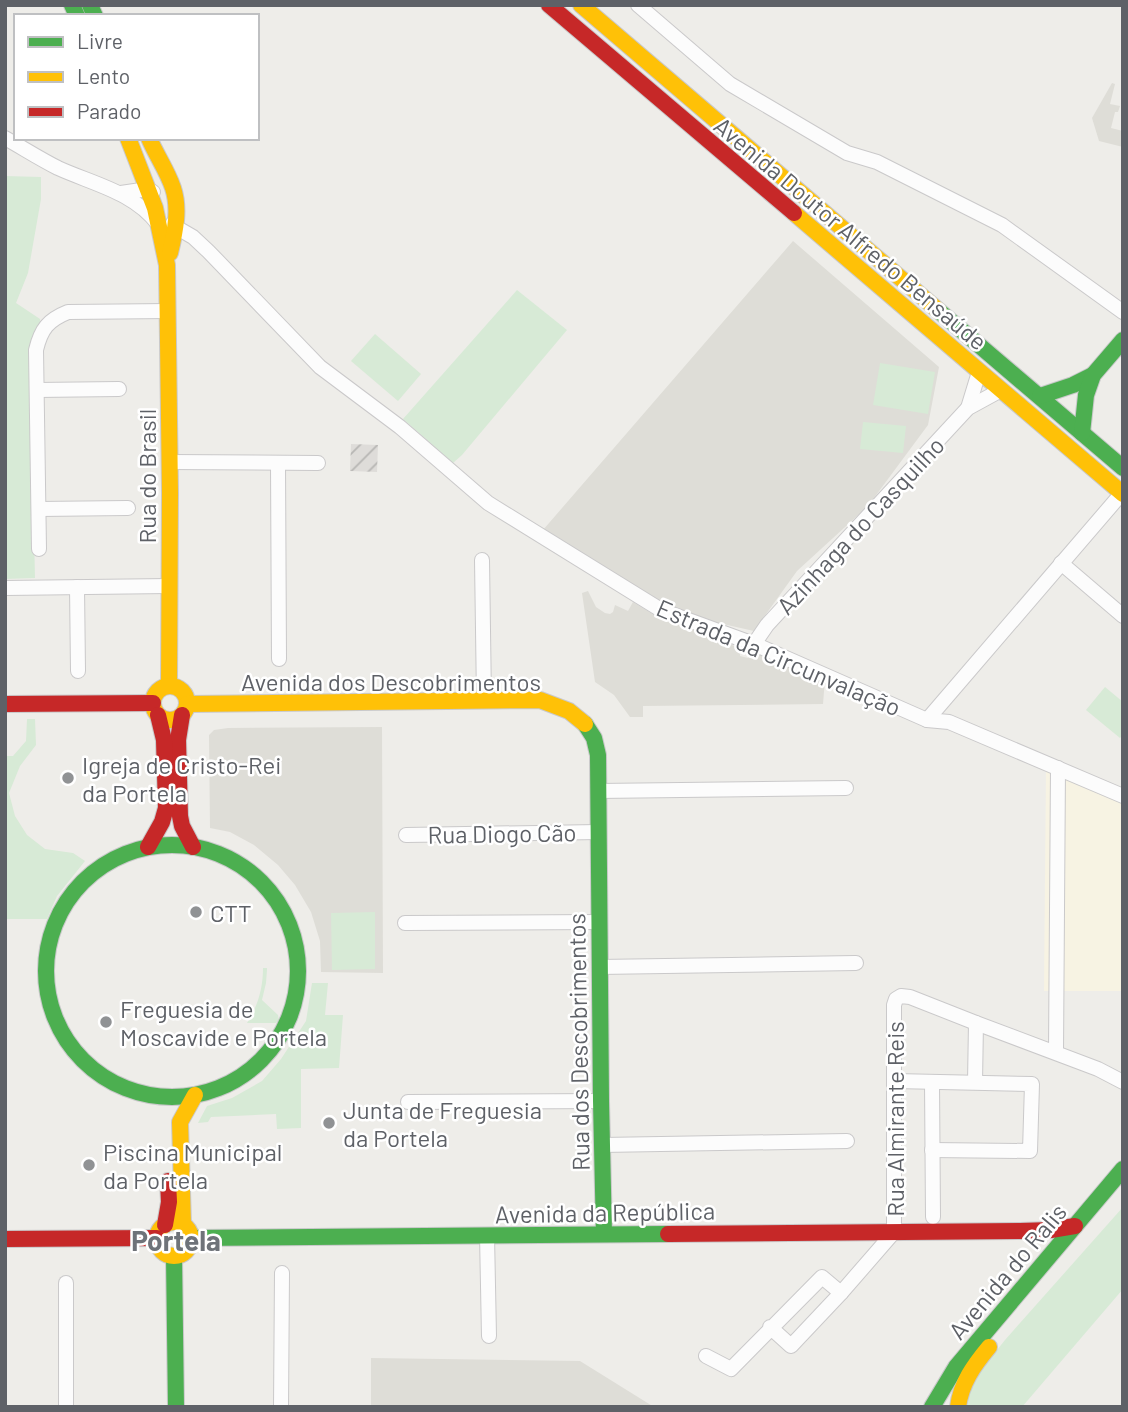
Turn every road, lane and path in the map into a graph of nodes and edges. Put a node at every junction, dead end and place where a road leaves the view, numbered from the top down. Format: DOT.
graph roads {
  1 [pos="549,5"];
  2 [pos="581,5"];
  3 [pos="638,5"];
  4 [pos="5,138"];
  5 [pos="129,140"];
  6 [pos="150,140"];
  7 [pos="5,151"];
  8 [pos="39,158"];
  9 [pos="166,175"];
  10 [pos="152,194"];
  11 [pos="126,197"];
  12 [pos="167,226"];
  13 [pos="169,311"];
  14 [pos="1123,312"];
  15 [pos="1123,340"];
  16 [pos="979,372"];
  17 [pos="1093,376"];
  18 [pos="119,389"];
  19 [pos="37,390"];
  20 [pos="1000,390"];
  21 [pos="1040,396"];
  22 [pos="968,408"];
  23 [pos="1082,433"];
  24 [pos="169,462"];
  25 [pos="278,463"];
  26 [pos="317,463"];
  27 [pos="1123,468"];
  28 [pos="1122,494"];
  29 [pos="128,508"];
  30 [pos="38,509"];
  31 [pos="39,549"];
  32 [pos="482,560"];
  33 [pos="1061,563"];
  34 [pos="169,586"];
  35 [pos="77,587"];
  36 [pos="5,588"];
  37 [pos="1123,616"];
  38 [pos="754,644"];
  39 [pos="279,659"];
  40 [pos="78,671"];
  41 [pos="169,686"];
  42 [pos="484,700"];
  43 [pos="5,704"];
  44 [pos="156,709"];
  45 [pos="184,709"];
  46 [pos="927,720"];
  47 [pos="1058,768"];
  48 [pos="846,788"];
  49 [pos="598,791"];
  50 [pos="1123,796"];
  51 [pos="598,832"];
  52 [pos="406,835"];
  53 [pos="148,847"];
  54 [pos="194,847"];
  55 [pos="599,892"];
  56 [pos="599,922"];
  57 [pos="405,923"];
  58 [pos="856,963"];
  59 [pos="599,967"];
  60 [pos="976,1023"];
  61 [pos="1056,1052"];
  62 [pos="895,1081"];
  63 [pos="932,1082"];
  64 [pos="975,1082"];
  65 [pos="1123,1083"];
  66 [pos="151,1095"];
  67 [pos="195,1095"];
  68 [pos="601,1101"];
  69 [pos="408,1102"];
  70 [pos="847,1141"];
  71 [pos="602,1145"];
  72 [pos="932,1150"];
  73 [pos="1123,1169"];
  74 [pos="1123,1190"];
  75 [pos="933,1217"];
  76 [pos="1075,1226"];
  77 [pos="187,1231"];
  78 [pos="1020,1231"];
  79 [pos="161,1232"];
  80 [pos="894,1232"];
  81 [pos="604,1234"];
  82 [pos="487,1236"];
  83 [pos="5,1239"];
  84 [pos="174,1256"];
  85 [pos="1037,1270"];
  86 [pos="282,1273"];
  87 [pos="66,1283"];
  88 [pos="841,1293"];
  89 [pos="770,1327"];
  90 [pos="489,1336"];
  91 [pos="706,1356"];
  92 [pos="66,1407"];
  93 [pos="176,1407"];
  94 [pos="281,1407"];
  95 [pos="932,1407"];
  96 [pos="958,1407"];
  1 -- 16 [label="main road, Avenida Doutor Alfredo Bensaúde"];
  2 -- 21 [label="main road, Avenida Doutor Alfredo Bensaúde"];
  3 -- 14 [label="street"];
  4 -- 8 [label="street"];
  5 -- 10 [label="main road, Rua do Brasil"];
  6 -- 9 [label="main road, Rua do Brasil"];
  7 -- 8 [label="street"];
  8 -- 11 [label="street"];
  9 -- 10 [label="street"];
  9 -- 12 [label="main road, Rua do Brasil"];
  10 -- 11 [label="street"];
  10 -- 12 [label="main road, Rua do Brasil"];
  11 -- 12 [label="street, Estrada da Circunvalação"];
  12 -- 13 [label="main road, Rua do Brasil"];
  12 -- 38 [label="street, Estrada da Circunvalação"];
  13 -- 19 [label="street"];
  13 -- 24 [label="main road, Rua do Brasil"];
  15 -- 17 [label="main road"];
  16 -- 20 [label="main road, Avenida Doutor Alfredo Bensaúde"];
  16 -- 22 [label="street, Azinhaga do Casquilho"];
  17 -- 21 [label="main road"];
  17 -- 23 [label="main road"];
  18 -- 19 [label="street"];
  19 -- 30 [label="street"];
  20 -- 22 [label="street, Azinhaga do Casquilho"];
  20 -- 28 [label="main road, Avenida Doutor Alfredo Bensaúde"];
  21 -- 23 [label="main road, Avenida Doutor Alfredo Bensaúde"];
  22 -- 38 [label="street, Azinhaga do Casquilho"];
  23 -- 27 [label="main road, Avenida Doutor Alfredo Bensaúde"];
  24 -- 25 [label="street"];
  24 -- 34 [label="main road, Rua do Brasil"];
  25 -- 26 [label="street"];
  25 -- 39 [label="street"];
  28 -- 33 [label="street"];
  29 -- 30 [label="street"];
  30 -- 31 [label="street"];
  32 -- 42 [label="street"];
  33 -- 37 [label="street"];
  33 -- 46 [label="street"];
  34 -- 35 [label="street"];
  34 -- 41 [label="main road, Rua do Brasil"];
  35 -- 36 [label="street"];
  35 -- 40 [label="street"];
  38 -- 46 [label="street, Estrada da Circunvalação"];
  41 -- 44 [label="main road"];
  41 -- 45 [label="main road"];
  42 -- 45 [label="main road, Avenida dos Descobrimentos"];
  42 -- 49 [label="main road, Avenida dos Descobrimentos"];
  43 -- 44 [label="main road"];
  44 -- 45 [label="main road"];
  44 -- 53 [label="main road"];
  45 -- 54 [label="main road"];
  46 -- 47 [label="street, Estrada da Circunvalação"];
  47 -- 50 [label="street, Estrada da Circunvalação"];
  47 -- 61 [label="street"];
  48 -- 49 [label="street"];
  49 -- 51 [label="main road, Avenida dos Descobrimentos"];
  51 -- 52 [label="street, Rua Diogo Cão"];
  51 -- 55 [label="main road, Avenida dos Descobrimentos"];
  53 -- 54 [label="main road"];
  53 -- 66 [label="main road"];
  54 -- 67 [label="main road"];
  55 -- 56 [label="main road, Rua dos Descobrimentos"];
  56 -- 57 [label="street"];
  56 -- 59 [label="main road, Rua dos Descobrimentos"];
  58 -- 59 [label="street"];
  59 -- 68 [label="main road, Rua dos Descobrimentos"];
  60 -- 61 [label="street, Rua Almirante Reis"];
  60 -- 62 [label="street, Rua Almirante Reis"];
  60 -- 64 [label="street"];
  61 -- 65 [label="street, Rua Almirante Reis"];
  62 -- 63 [label="street"];
  62 -- 80 [label="street, Rua Almirante Reis"];
  63 -- 64 [label="street"];
  63 -- 72 [label="street"];
  64 -- 72 [label="street"];
  66 -- 67 [label="main road"];
  66 -- 79 [label="main road"];
  67 -- 77 [label="main road"];
  68 -- 69 [label="street"];
  68 -- 71 [label="main road, Rua dos Descobrimentos"];
  70 -- 71 [label="street"];
  71 -- 81 [label="main road, Rua dos Descobrimentos"];
  72 -- 75 [label="street"];
  73 -- 76 [label="main road, Avenida do Ralis"];
  74 -- 96 [label="main road, Avenida do Ralis"];
  76 -- 78 [label="main road, Avenida da República"];
  76 -- 85 [label="main road, Avenida do Ralis"];
  77 -- 79 [label="main road"];
  77 -- 82 [label="main road, Avenida da República"];
  77 -- 84 [label="main road"];
  78 -- 80 [label="main road, Avenida da República"];
  78 -- 85 [label="main road"];
  79 -- 83 [label="main road"];
  79 -- 84 [label="main road"];
  80 -- 81 [label="main road, Avenida da República"];
  80 -- 88 [label="street"];
  81 -- 82 [label="main road, Avenida da República"];
  82 -- 90 [label="street"];
  84 -- 93 [label="main road"];
  85 -- 95 [label="main road, Avenida do Ralis"];
  86 -- 94 [label="street"];
  87 -- 92 [label="street"];
  88 -- 89 [label="street"];
  88 -- 89 [label="street"];
  89 -- 91 [label="street"];
}
